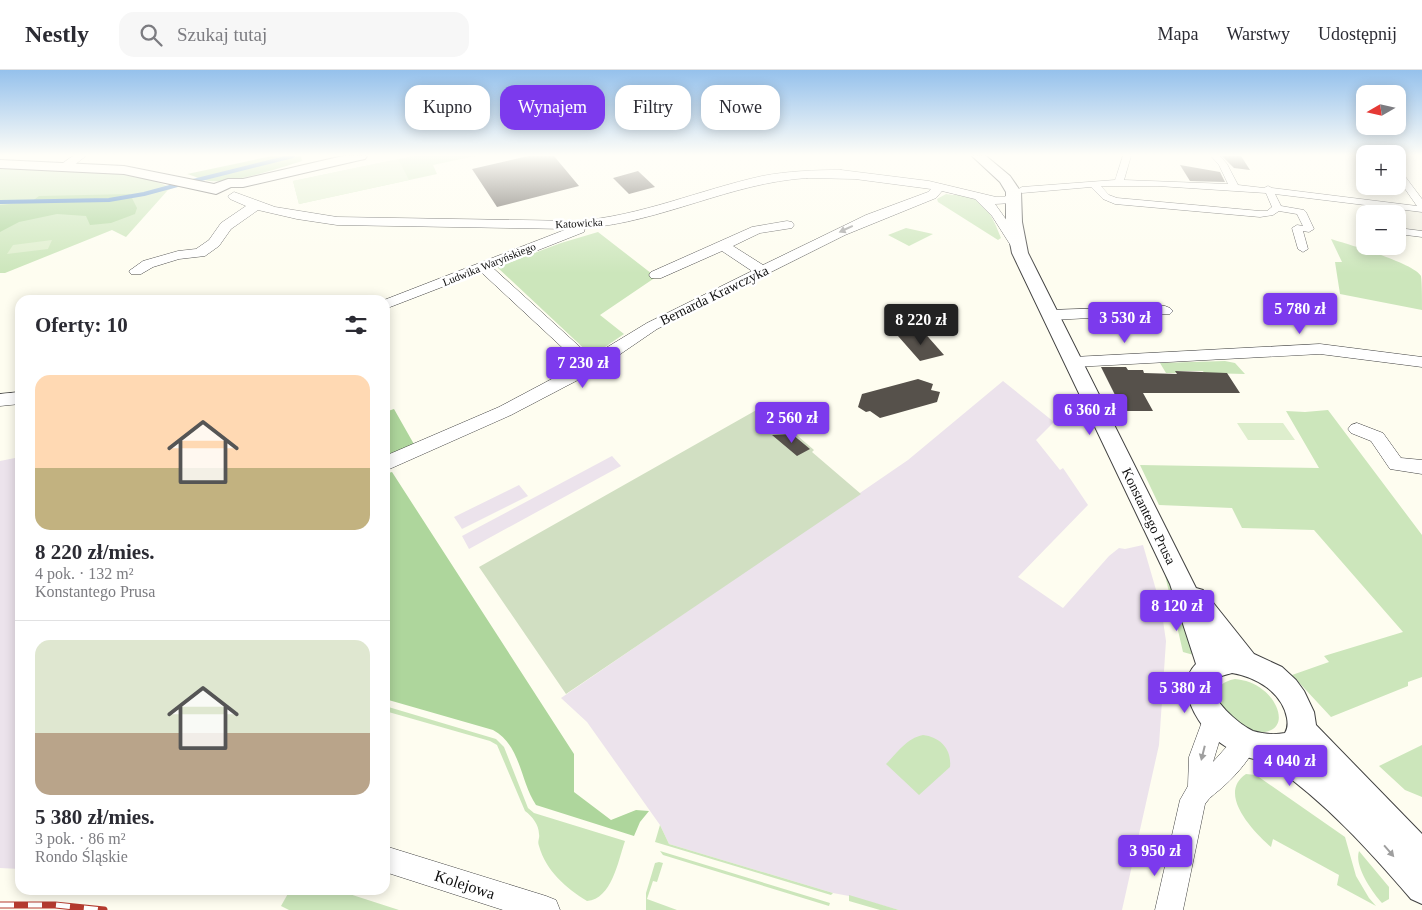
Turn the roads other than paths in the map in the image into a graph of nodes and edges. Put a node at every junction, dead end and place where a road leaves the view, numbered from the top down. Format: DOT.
graph roads {
  1 [pos="216,195"];
  2 [pos="707,195"];
  3 [pos="930,195"];
  4 [pos="973,195"];
  5 [pos="1014,195"];
  6 [pos="1018,195"];
  7 [pos="1104,195"];
  8 [pos="1271,195"];
  9 [pos="1316,195"];
  10 [pos="1414,195"];
  11 [pos="234,196"];
  12 [pos="980,197"];
  13 [pos="924,198"];
  14 [pos="1377,203"];
  15 [pos="254,206"];
  16 [pos="1422,207"];
  17 [pos="1277,208"];
  18 [pos="546,224"];
  19 [pos="594,224"];
  20 [pos="787,225"];
  21 [pos="565,229"];
  22 [pos="1406,231"];
  23 [pos="1422,234"];
  24 [pos="550,240"];
  25 [pos="723,246"];
  26 [pos="1018,246"];
  27 [pos="1303,249"];
  28 [pos="483,266"];
  29 [pos="136,271"];
  30 [pos="762,272"];
  31 [pos="656,275"];
  32 [pos="390,303"];
  33 [pos="1166,311"];
  34 [pos="1051,315"];
  35 [pos="1074,362"];
  36 [pos="1422,362"];
  37 [pos="591,366"];
  38 [pos="15,398"];
  39 [pos="0,400"];
  40 [pos="1357,429"];
  41 [pos="390,462"];
  42 [pos="1422,467"];
  43 [pos="1182,584"];
  44 [pos="1245,663"];
  45 [pos="1210,666"];
  46 [pos="1214,719"];
  47 [pos="1302,731"];
  48 [pos="1245,743"];
  49 [pos="1275,749"];
  50 [pos="1200,789"];
  51 [pos="1422,857"];
  52 [pos="390,861"];
  53 [pos="1422,888"];
  54 [pos="546,910"];
  55 [pos="1169,910"];
  1 -- 11 [label="street"];
  2 -- 19 [label="street, Katowicka"];
  3 -- 13 [label="street, Bernarda Krawczyka"];
  4 -- 12 [label="street, Katowicka"];
  5 -- 12 [label="street, Katowicka"];
  6 -- 26 [label="street, Konstantego Prusa"];
  7 -- 17 [label="street"];
  8 -- 17 [label="street"];
  9 -- 14 [label="street"];
  10 -- 16 [label="street"];
  11 -- 15 [label="street, Katowicka"];
  12 -- 26 [label="street, Katowicka"];
  13 -- 30 [label="street, Bernarda Krawczyka, one-way"];
  14 -- 16 [label="street"];
  15 -- 18 [label="street, Katowicka"];
  15 -- 29 [label="street"];
  17 -- 27 [label="street"];
  18 -- 21 [label="street, Katowicka"];
  18 -- 24 [label="street"];
  19 -- 21 [label="street, Ludwika Waryńskiego"];
  20 -- 25 [label="street"];
  21 -- 24 [label="street, Ludwika Waryńskiego"];
  22 -- 23 [label="street"];
  24 -- 28 [label="street, Ludwika Waryńskiego"];
  25 -- 30 [label="street"];
  25 -- 31 [label="street"];
  26 -- 34 [label="street, Konstantego Prusa"];
  28 -- 32 [label="street, Ludwika Waryńskiego"];
  28 -- 37 [label="street"];
  30 -- 37 [label="street, Bernarda Krawczyka"];
  33 -- 34 [label="street"];
  34 -- 35 [label="street, Konstantego Prusa"];
  35 -- 36 [label="street"];
  35 -- 43 [label="street, Konstantego Prusa"];
  37 -- 41 [label="street, Bernarda Krawczyka"];
  38 -- 39 [label="street"];
  40 -- 42 [label="street"];
  43 -- 44 [label="street, Konstantego Prusa"];
  43 -- 45 [label="street, Konstantego Prusa"];
  44 -- 45 [label="street"];
  44 -- 47 [label="street"];
  45 -- 46 [label="street"];
  46 -- 48 [label="street"];
  46 -- 50 [label="street, one-way"];
  47 -- 49 [label="street"];
  47 -- 51 [label="street"];
  48 -- 49 [label="street"];
  48 -- 50 [label="street"];
  49 -- 53 [label="street, one-way"];
  50 -- 55 [label="street"];
  52 -- 54 [label="street, Kolejowa"];
}
